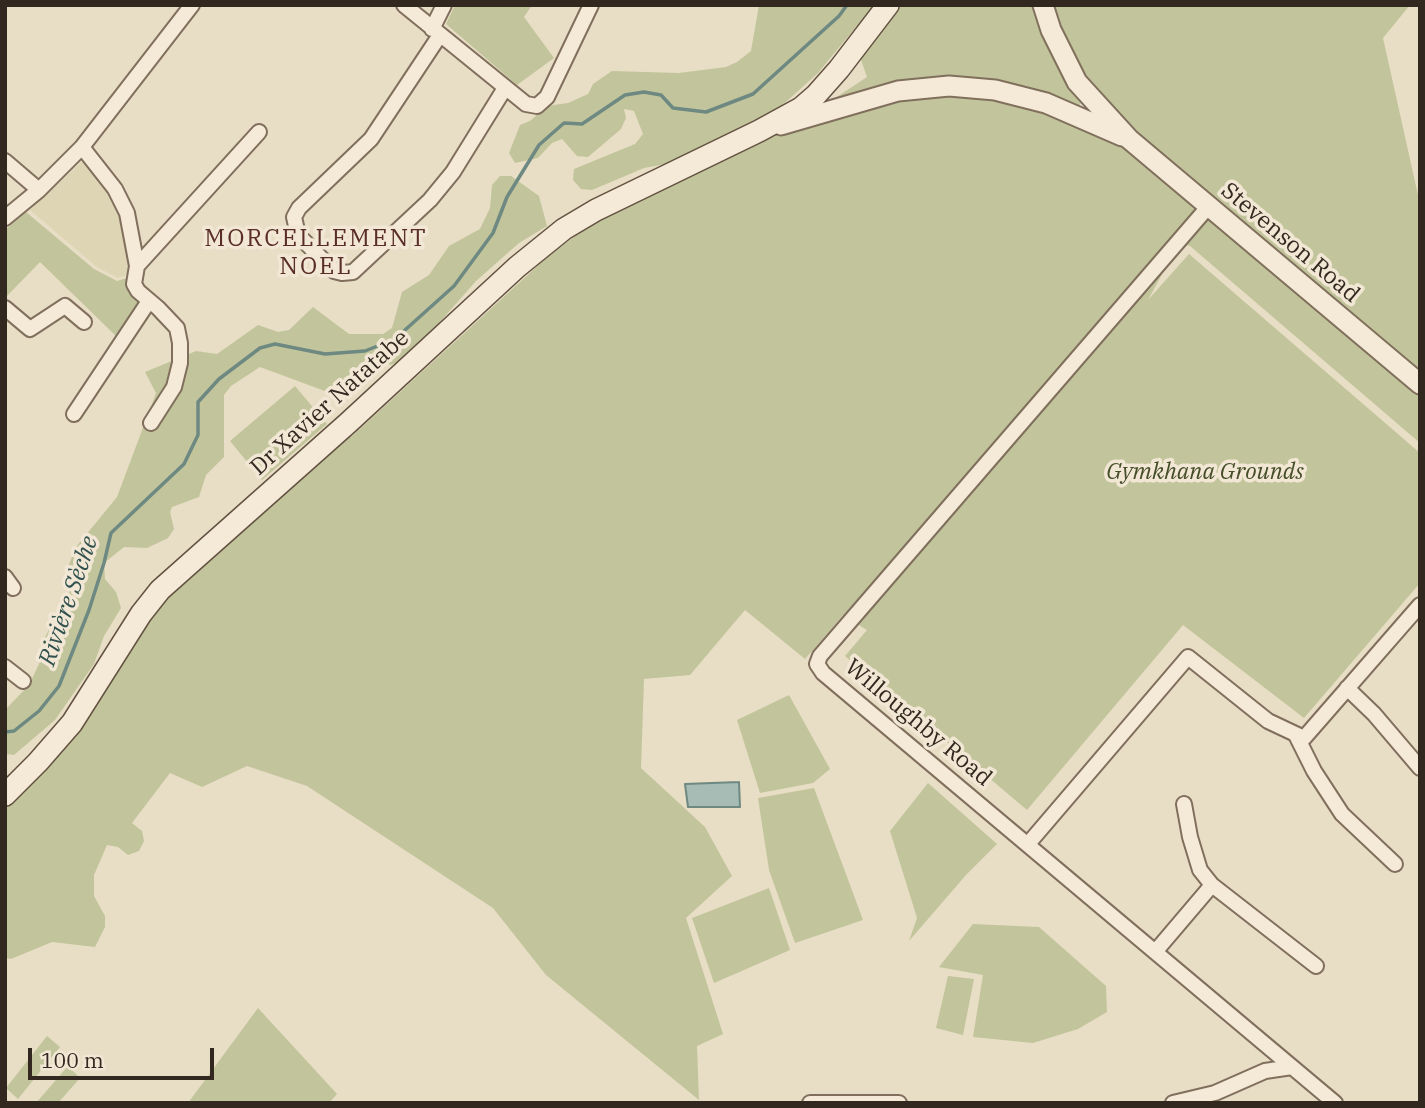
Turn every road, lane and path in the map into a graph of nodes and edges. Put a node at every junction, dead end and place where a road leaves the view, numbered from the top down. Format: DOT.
graph roads {
  1 [pos="192,5"];
  2 [pos="404,5"];
  3 [pos="444,5"];
  4 [pos="591,5"];
  5 [pos="888,5"];
  6 [pos="1043,5"];
  7 [pos="436,32"];
  8 [pos="505,88"];
  9 [pos="759,131"];
  10 [pos="259,132"];
  11 [pos="1129,139"];
  12 [pos="82,147"];
  13 [pos="5,161"];
  14 [pos="39,190"];
  15 [pos="1208,207"];
  16 [pos="5,218"];
  17 [pos="137,266"];
  18 [pos="149,301"];
  19 [pos="5,309"];
  20 [pos="84,322"];
  21 [pos="1420,384"];
  22 [pos="74,414"];
  23 [pos="151,423"];
  24 [pos="1420,605"];
  25 [pos="5,667"];
  26 [pos="23,681"];
  27 [pos="1347,688"];
  28 [pos="1296,735"];
  29 [pos="1420,768"];
  30 [pos="5,795"];
  31 [pos="1184,804"];
  32 [pos="1028,844"];
  33 [pos="1395,864"];
  34 [pos="1212,885"];
  35 [pos="1155,952"];
  36 [pos="1316,966"];
  37 [pos="1264,1045"];
  38 [pos="1292,1067"];
  39 [pos="1240,1083"];
  40 [pos="1220,1098"];
  41 [pos="810,1103"];
  42 [pos="899,1103"];
  43 [pos="1173,1103"];
  44 [pos="1335,1103"];
  1 -- 12 [label="street"];
  2 -- 7 [label="street"];
  3 -- 7 [label="street"];
  4 -- 8 [label="street"];
  5 -- 9 [label="main road, Dr Xavier Natatabe"];
  6 -- 11 [label="street, Stevenson Road"];
  7 -- 8 [label="street"];
  7 -- 8 [label="street"];
  9 -- 11 [label="street, Stevenson Road"];
  9 -- 30 [label="main road, Dr Xavier Natatabe"];
  10 -- 17 [label="street"];
  11 -- 15 [label="street, Stevenson Road"];
  12 -- 14 [label="street"];
  12 -- 17 [label="street"];
  13 -- 14 [label="street"];
  14 -- 16 [label="street"];
  15 -- 21 [label="street, Stevenson Road"];
  15 -- 32 [label="street, Willoughby Road"];
  17 -- 18 [label="street"];
  18 -- 22 [label="street"];
  18 -- 23 [label="street"];
  19 -- 20 [label="street"];
  24 -- 27 [label="street"];
  25 -- 26 [label="street"];
  27 -- 28 [label="street"];
  27 -- 29 [label="street"];
  28 -- 32 [label="street"];
  28 -- 33 [label="street"];
  31 -- 34 [label="street"];
  32 -- 35 [label="street, Willoughby Road"];
  34 -- 35 [label="street"];
  34 -- 36 [label="street"];
  35 -- 37 [label="street, Willoughby Road"];
  37 -- 38 [label="street, Willoughby Road"];
  37 -- 39 [label="street"];
  38 -- 39 [label="street"];
  38 -- 44 [label="street, Willoughby Road"];
  39 -- 40 [label="street"];
  40 -- 43 [label="street"];
  41 -- 42 [label="street"];
}
